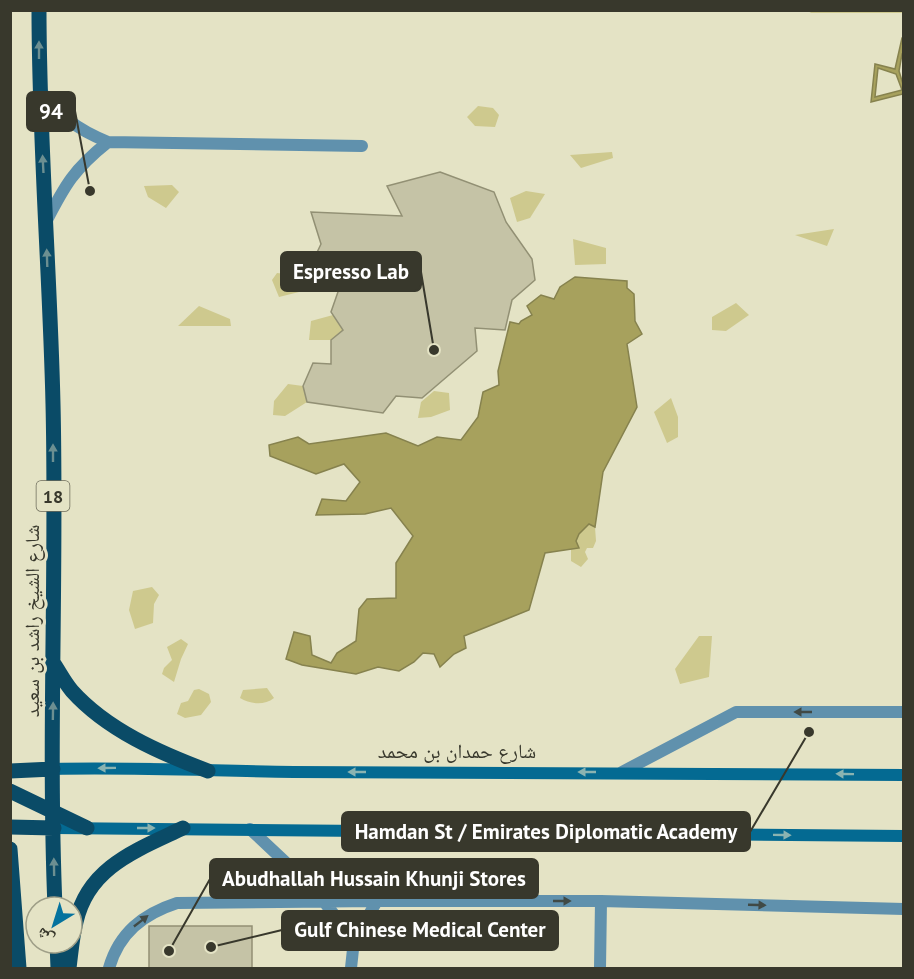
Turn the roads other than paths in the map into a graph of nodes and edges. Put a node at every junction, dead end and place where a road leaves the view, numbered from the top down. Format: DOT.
graph roads {
  1 [pos="39,10"];
  2 [pos="39,88"];
  3 [pos="108,142"];
  4 [pos="362,146"];
  5 [pos="46,222"];
  6 [pos="54,664"];
  7 [pos="903,712"];
  8 [pos="54,769"];
  9 [pos="10,771"];
  10 [pos="208,771"];
  11 [pos="622,772"];
  12 [pos="903,775"];
  13 [pos="10,791"];
  14 [pos="53,810"];
  15 [pos="10,827"];
  16 [pos="54,828"];
  17 [pos="87,828"];
  18 [pos="183,828"];
  19 [pos="250,829"];
  20 [pos="903,836"];
  21 [pos="10,849"];
  22 [pos="55,895"];
  23 [pos="377,901"];
  24 [pos="601,901"];
  25 [pos="325,902"];
  26 [pos="903,909"];
  27 [pos="354,940"];
  28 [pos="20,969"];
  29 [pos="69,969"];
  30 [pos="109,969"];
  31 [pos="351,969"];
  32 [pos="600,969"];
  2 -- 1 [label="main road, شارع الشيخ راشد بن سعيد / 18, one-way"];
  2 -- 3 [label="lane"];
  5 -- 2 [label="main road, شارع الشيخ راشد بن سعيد / 18, one-way"];
  3 -- 4 [label="lane"];
  3 -- 5 [label="lane"];
  6 -- 5 [label="main road, شارع الشيخ راشد بن سعيد / 18, one-way"];
  8 -- 6 [label="main road, شارع الشيخ راشد بن سعيد / 18, one-way"];
  6 -- 10 [label="main road"];
  7 -- 11 [label="lane, one-way"];
  8 -- 9 [label="main road, شارع حمدان بن محمد"];
  10 -- 8 [label="main road, شارع حمدان بن محمد, one-way"];
  8 -- 14 [label="main road, شارع الشيخ راشد بن سعيد / 18"];
  11 -- 10 [label="main road, شارع حمدان بن محمد, one-way"];
  12 -- 11 [label="main road, شارع حمدان بن محمد, one-way"];
  13 -- 14 [label="main road"];
  14 -- 16 [label="main road, شارع الشيخ راشد بن سعيد / 18"];
  14 -- 17 [label="main road"];
  15 -- 16 [label="main road"];
  16 -- 17 [label="main road"];
  22 -- 16 [label="main road, شارع الشيخ راشد بن سعيد / 18, one-way"];
  17 -- 18 [label="main road, one-way"];
  18 -- 19 [label="main road"];
  18 -- 29 [label="main road"];
  19 -- 20 [label="main road, one-way"];
  19 -- 25 [label="lane"];
  21 -- 28 [label="main road"];
  23 -- 24 [label="lane, one-way"];
  23 -- 25 [label="lane"];
  23 -- 27 [label="lane"];
  24 -- 26 [label="lane, one-way"];
  24 -- 32 [label="lane"];
  25 -- 27 [label="lane"];
  30 -- 25 [label="lane, one-way"];
  27 -- 31 [label="lane"];
}
